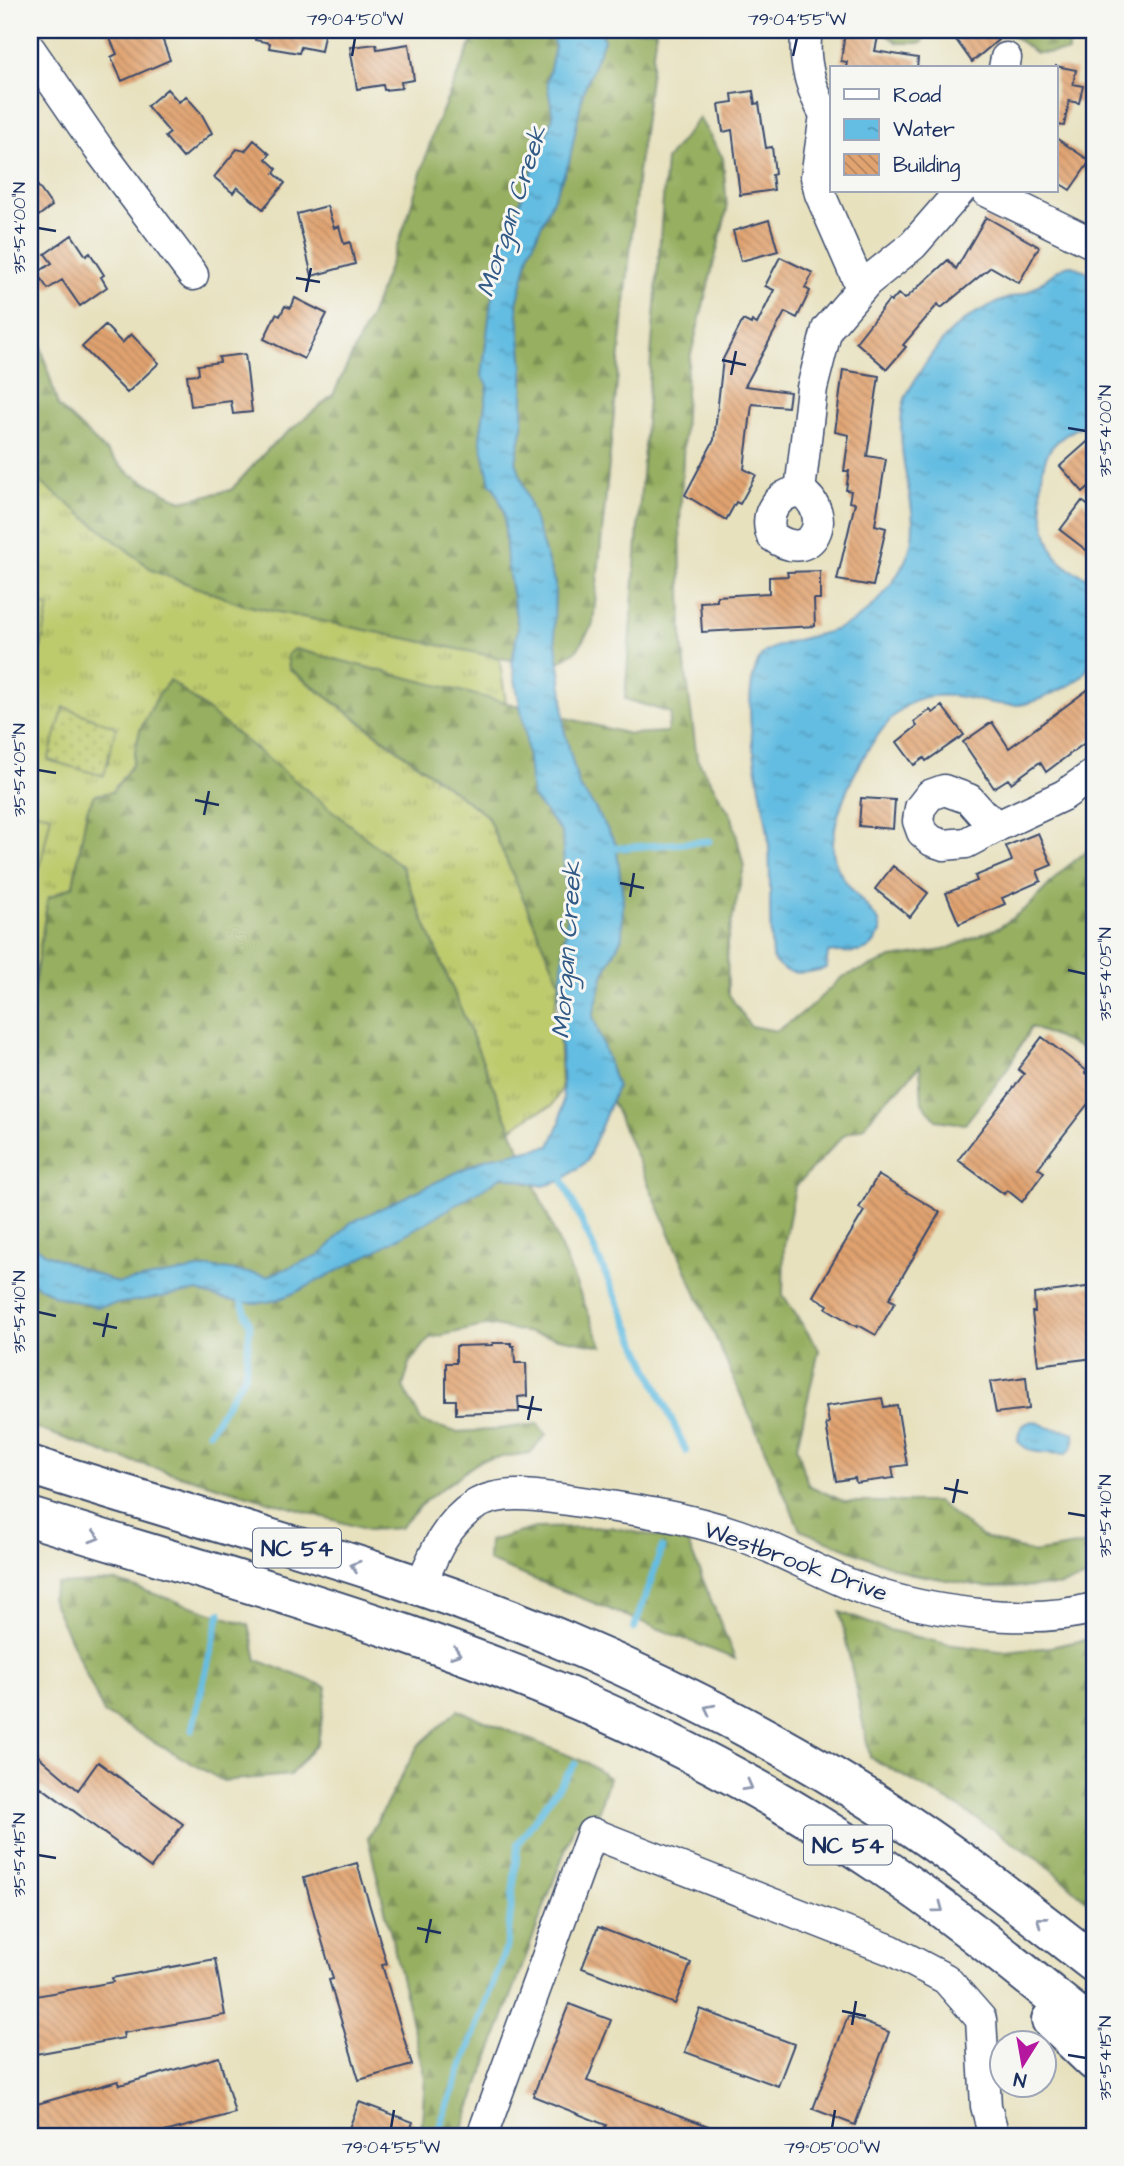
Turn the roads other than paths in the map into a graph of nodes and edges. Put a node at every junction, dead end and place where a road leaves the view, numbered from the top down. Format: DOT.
graph roads {
  1 [pos="807,30"];
  2 [pos="30,49"];
  3 [pos="828,117"];
  4 [pos="959,192"];
  5 [pos="988,192"];
  6 [pos="1094,244"];
  7 [pos="192,275"];
  8 [pos="862,288"];
  9 [pos="800,491"];
  10 [pos="1094,774"];
  11 [pos="1000,825"];
  12 [pos="30,1465"];
  13 [pos="30,1517"];
  14 [pos="420,1587"];
  15 [pos="267,1590"];
  16 [pos="1094,1608"];
  17 [pos="391,1631"];
  18 [pos="566,1641"];
  19 [pos="999,1953"];
  20 [pos="1094,1964"];
  21 [pos="1094,2029"];
  22 [pos="1094,2061"];
  23 [pos="482,2136"];
  24 [pos="994,2136"];
  1 -- 3 [label="street"];
  2 -- 7 [label="street"];
  3 -- 8 [label="street"];
  4 -- 8 [label="street"];
  5 -- 6 [label="street"];
  8 -- 9 [label="street"];
  10 -- 11 [label="street"];
  14 -- 12 [label="highway, NC 54, one-way"];
  13 -- 15 [label="highway, NC 54, one-way"];
  14 -- 15 [label="highway"];
  14 -- 16 [label="street, Westbrook Drive"];
  14 -- 18 [label="highway, NC 54"];
  15 -- 17 [label="highway, NC 54"];
  17 -- 18 [label="highway"];
  17 -- 19 [label="highway, NC 54, one-way"];
  20 -- 18 [label="highway, NC 54, one-way"];
  19 -- 21 [label="highway, NC 54"];
  19 -- 22 [label="highway"];
  23 -- 24 [label="street"];
}
